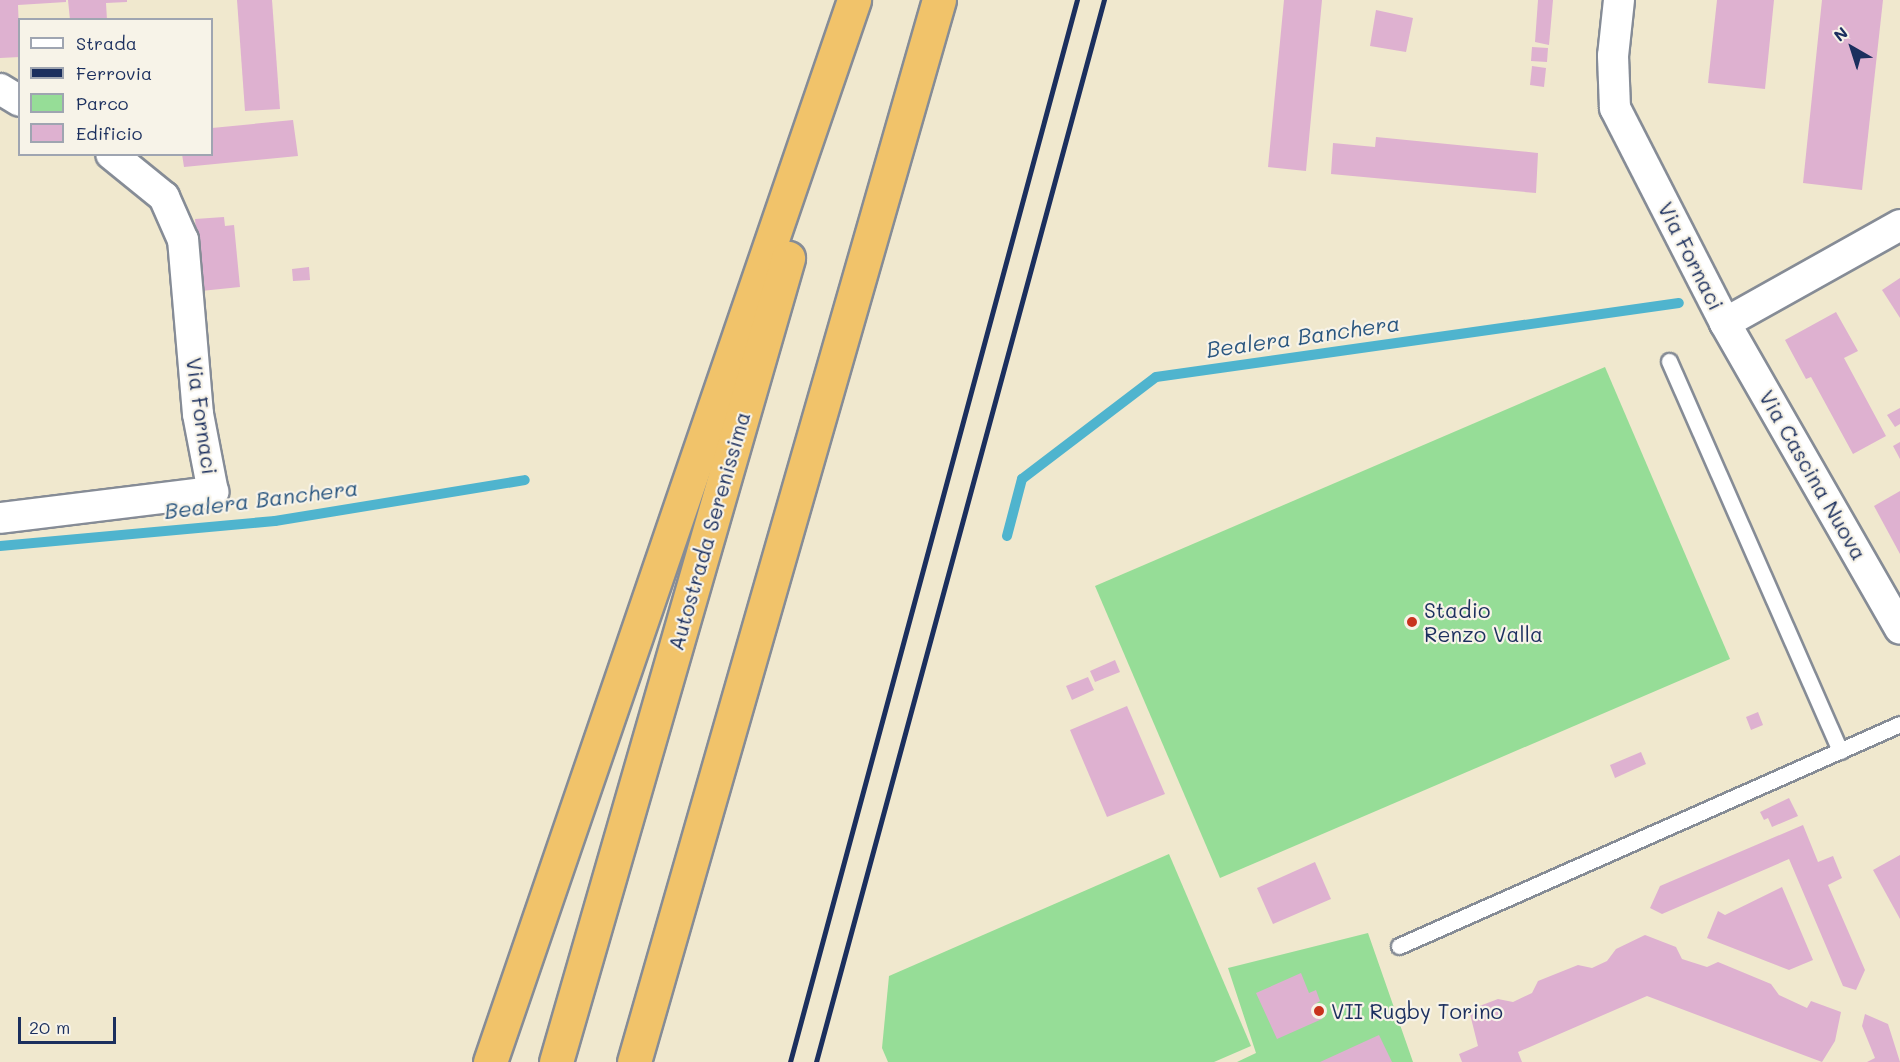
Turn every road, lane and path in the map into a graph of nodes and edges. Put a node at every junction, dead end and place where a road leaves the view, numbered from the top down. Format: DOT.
graph roads {
  1 [pos="854,0"];
  2 [pos="863,0"];
  3 [pos="939,0"];
  4 [pos="1620,0"];
  5 [pos="0,89"];
  6 [pos="18,100"];
  7 [pos="113,156"];
  8 [pos="1900,225"];
  9 [pos="1725,323"];
  10 [pos="1669,361"];
  11 [pos="0,518"];
  12 [pos="1900,628"];
  13 [pos="1900,724"];
  14 [pos="1840,751"];
  15 [pos="1399,946"];
  16 [pos="490,1062"];
  17 [pos="556,1062"];
  18 [pos="634,1062"];
  1 -- 16 [label="highway"];
  2 -- 17 [label="highway, Autostrada Serenissima"];
  3 -- 18 [label="highway"];
  4 -- 9 [label="street, Via Fornaci"];
  5 -- 6 [label="street"];
  7 -- 11 [label="street, Via Fornaci"];
  8 -- 9 [label="street, Via Fornaci"];
  9 -- 12 [label="street, Via Cascina Nuova"];
  10 -- 14 [label="lane"];
  13 -- 14 [label="lane"];
  14 -- 15 [label="lane"];
}
